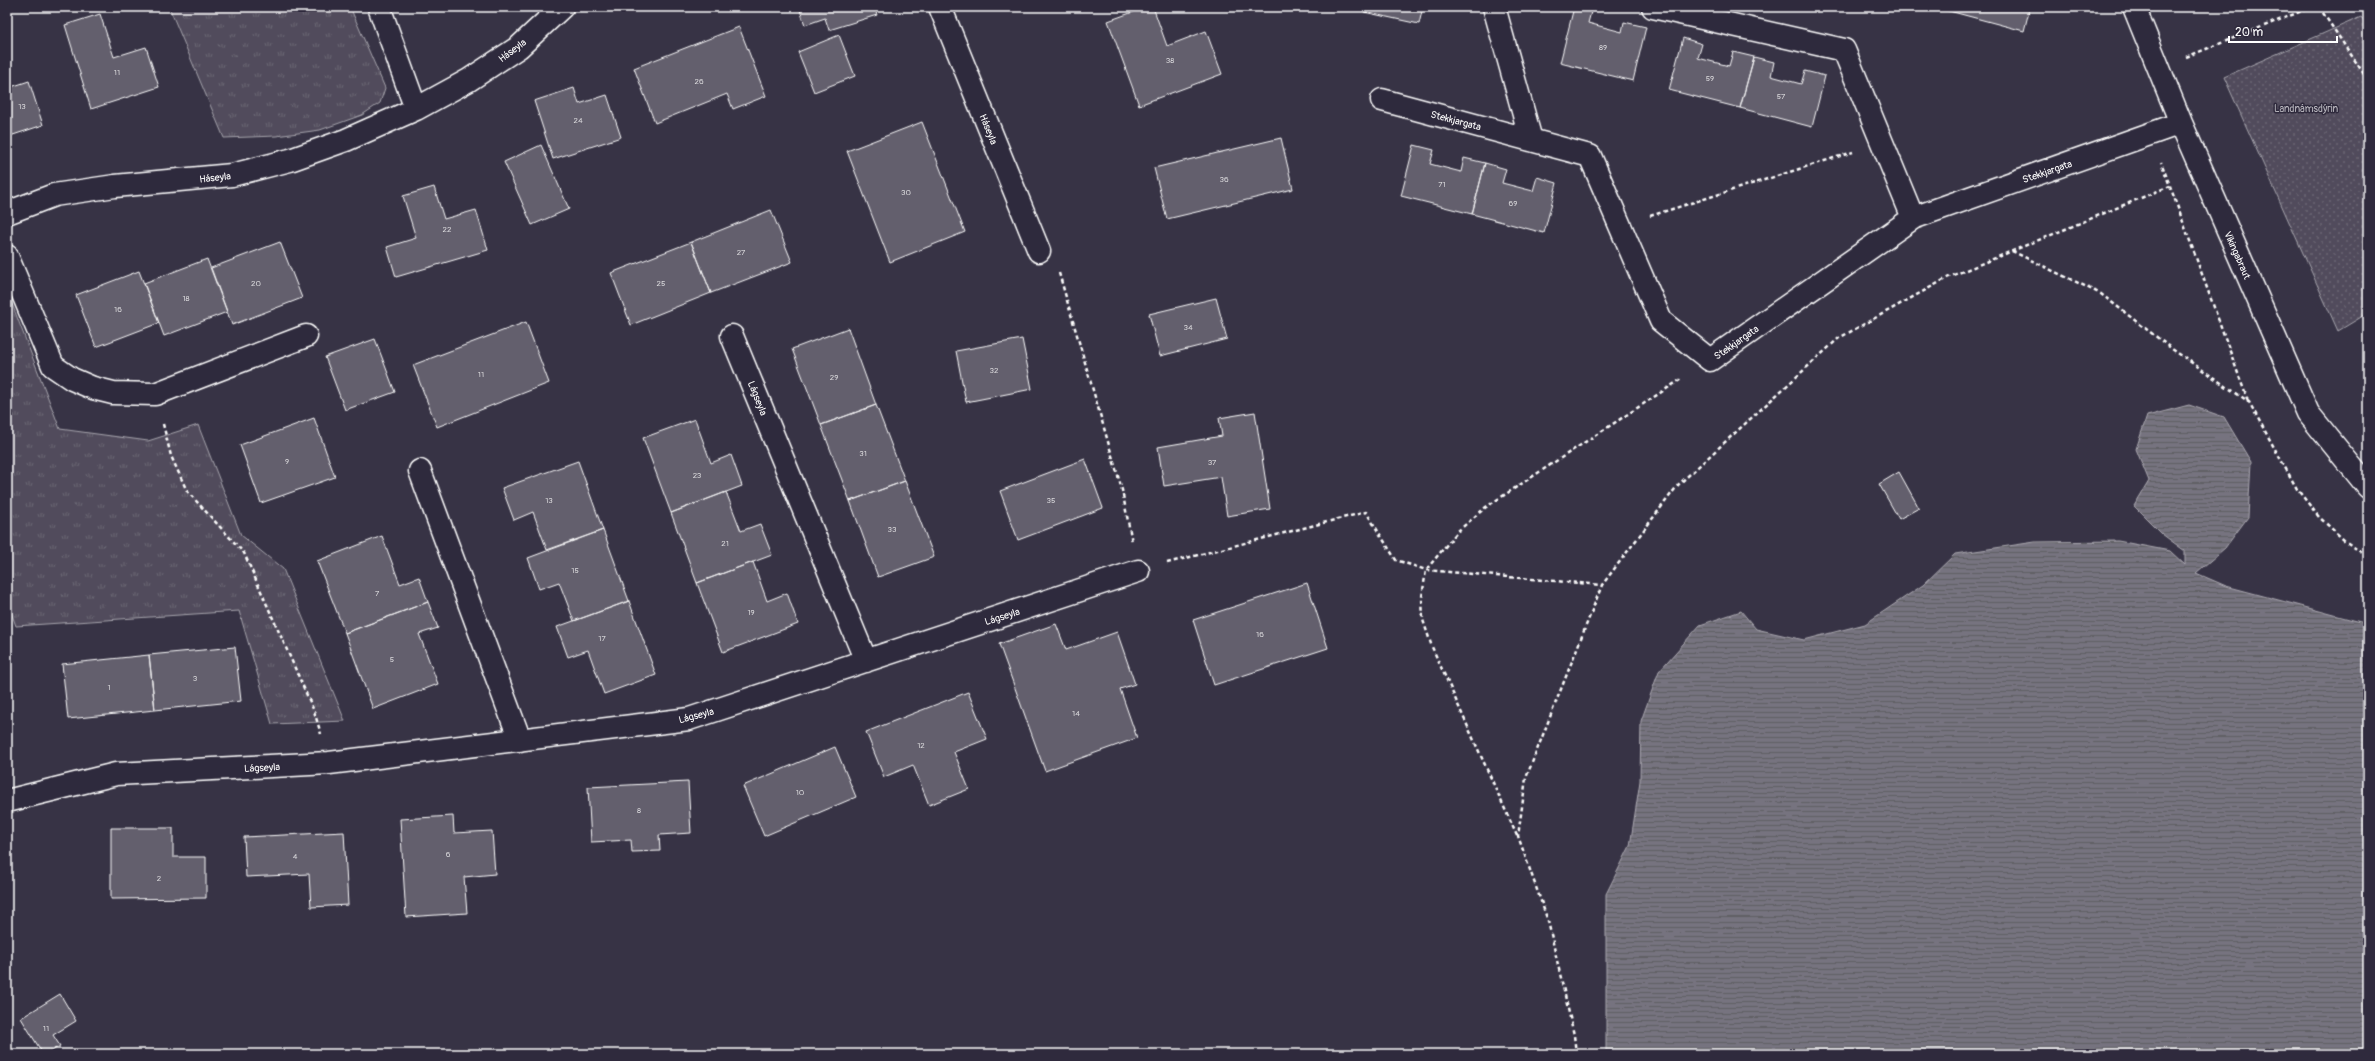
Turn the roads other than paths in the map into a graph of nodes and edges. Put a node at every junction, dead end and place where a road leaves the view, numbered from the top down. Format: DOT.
graph roads {
  1 [pos="379,7"];
  2 [pos="562,7"];
  3 [pos="940,7"];
  4 [pos="1494,7"];
  5 [pos="1653,7"];
  6 [pos="2134,7"];
  7 [pos="1382,100"];
  8 [pos="416,109"];
  9 [pos="2181,124"];
  10 [pos="1531,140"];
  11 [pos="7,213"];
  12 [pos="1913,218"];
  13 [pos="1038,251"];
  14 [pos="7,256"];
  15 [pos="306,336"];
  16 [pos="732,336"];
  17 [pos="420,471"];
  18 [pos="2368,488"];
  19 [pos="1138,571"];
  20 [pos="866,661"];
  21 [pos="520,740"];
  22 [pos="7,801"];
  1 -- 8 [label="street"];
  2 -- 8 [label="street, Háseyla"];
  3 -- 13 [label="street, Háseyla"];
  4 -- 10 [label="street"];
  5 -- 12 [label="street"];
  6 -- 9 [label="street, Vikingabraut"];
  7 -- 10 [label="street, Stekkjargata"];
  8 -- 11 [label="street, Háseyla"];
  9 -- 12 [label="street, Stekkjargata"];
  9 -- 18 [label="street, Vikingabraut"];
  10 -- 12 [label="street, Stekkjargata"];
  14 -- 15 [label="street"];
  16 -- 20 [label="street, Lágseyla"];
  17 -- 21 [label="street"];
  19 -- 20 [label="street, Lágseyla"];
  20 -- 21 [label="street, Lágseyla"];
  21 -- 22 [label="street, Lágseyla"];
}
